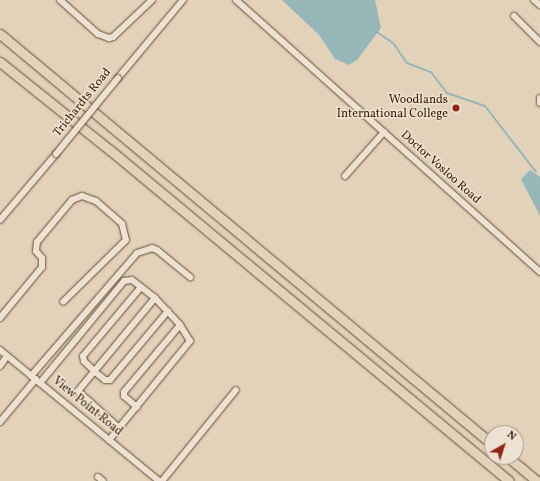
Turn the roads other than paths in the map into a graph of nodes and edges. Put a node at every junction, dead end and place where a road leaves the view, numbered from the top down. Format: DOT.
graph roads {
  1 [pos="60,0"];
  2 [pos="152,0"];
  3 [pos="183,0"];
  4 [pos="236,0"];
  5 [pos="534,0"];
  6 [pos="540,5"];
  7 [pos="514,16"];
  8 [pos="0,31"];
  9 [pos="0,34"];
  10 [pos="540,42"];
  11 [pos="0,62"];
  12 [pos="67,89"];
  13 [pos="540,98"];
  14 [pos="540,103"];
  15 [pos="384,132"];
  16 [pos="346,176"];
  17 [pos="0,220"];
  18 [pos="540,272"];
  19 [pos="190,277"];
  20 [pos="141,287"];
  21 [pos="155,298"];
  22 [pos="64,302"];
  23 [pos="168,311"];
  24 [pos="0,318"];
  25 [pos="180,325"];
  26 [pos="0,350"];
  27 [pos="7,356"];
  28 [pos="0,363"];
  29 [pos="0,366"];
  30 [pos="94,371"];
  31 [pos="36,379"];
  32 [pos="236,390"];
  33 [pos="137,407"];
  34 [pos="0,422"];
  35 [pos="119,428"];
  36 [pos="484,437"];
  37 [pos="109,440"];
  38 [pos="518,465"];
  39 [pos="160,481"];
  40 [pos="509,481"];
  41 [pos="537,481"];
  1 -- 2 [label="street"];
  3 -- 17 [label="street, Trichardts Road, bridge"];
  4 -- 15 [label="street, Doctor Vosloo Road"];
  5 -- 6 [label="street"];
  7 -- 10 [label="street"];
  8 -- 12 [label="highway"];
  9 -- 12 [label="highway"];
  11 -- 40 [label="highway"];
  12 -- 36 [label="highway"];
  13 -- 14 [label="street"];
  15 -- 16 [label="street"];
  15 -- 18 [label="street, Doctor Vosloo Road"];
  19 -- 31 [label="street"];
  20 -- 21 [label="street"];
  20 -- 30 [label="street"];
  20 -- 31 [label="street"];
  21 -- 23 [label="street"];
  21 -- 30 [label="street"];
  22 -- 24 [label="street"];
  23 -- 25 [label="street"];
  23 -- 30 [label="street"];
  25 -- 33 [label="street"];
  25 -- 33 [label="street"];
  26 -- 27 [label="street, View Point Road"];
  27 -- 28 [label="street"];
  27 -- 29 [label="street"];
  27 -- 31 [label="street, View Point Road"];
  30 -- 35 [label="street"];
  31 -- 34 [label="street"];
  31 -- 37 [label="street, View Point Road"];
  32 -- 39 [label="street"];
  33 -- 35 [label="street"];
  35 -- 37 [label="street"];
  37 -- 39 [label="street, View Point Road"];
  38 -- 41 [label="highway"];
}
